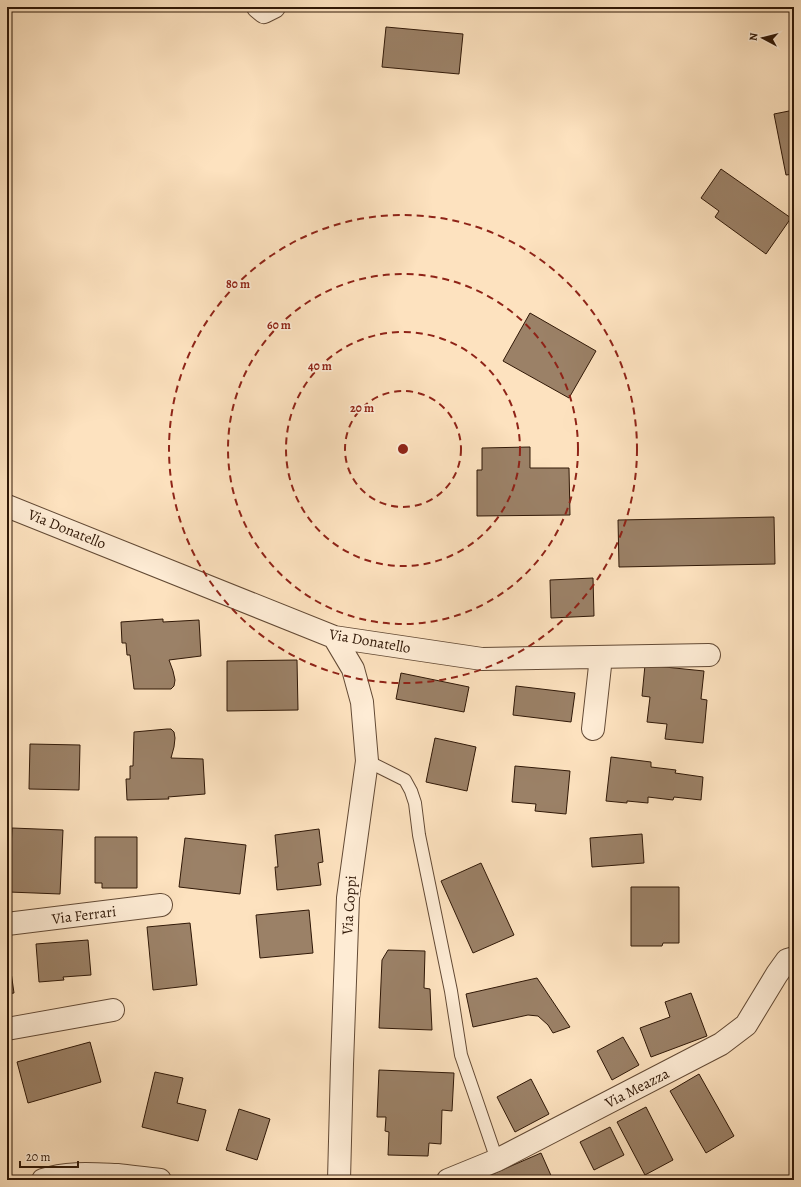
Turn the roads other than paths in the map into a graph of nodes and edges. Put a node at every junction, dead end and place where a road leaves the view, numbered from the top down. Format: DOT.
graph roads {
  1 [pos="258,7"];
  2 [pos="274,7"];
  3 [pos="7,506"];
  4 [pos="334,637"];
  5 [pos="710,655"];
  6 [pos="601,657"];
  7 [pos="592,729"];
  8 [pos="367,761"];
  9 [pos="161,905"];
  10 [pos="7,924"];
  11 [pos="794,958"];
  12 [pos="113,1010"];
  13 [pos="7,1029"];
  14 [pos="497,1160"];
  15 [pos="43,1180"];
  16 [pos="160,1180"];
  17 [pos="339,1180"];
  18 [pos="448,1180"];
  1 -- 2 [label="street"];
  3 -- 4 [label="street, Via Donatello"];
  4 -- 6 [label="street, Via Donatello"];
  4 -- 8 [label="street, Via Coppi"];
  5 -- 6 [label="street, Via Donatello"];
  6 -- 7 [label="street"];
  8 -- 14 [label="lane"];
  8 -- 17 [label="street, Via Coppi"];
  9 -- 10 [label="street, Via Ferrari"];
  11 -- 14 [label="street, Via Meazza"];
  12 -- 13 [label="street"];
  14 -- 18 [label="street, Via Meazza"];
  15 -- 16 [label="street"];
}
